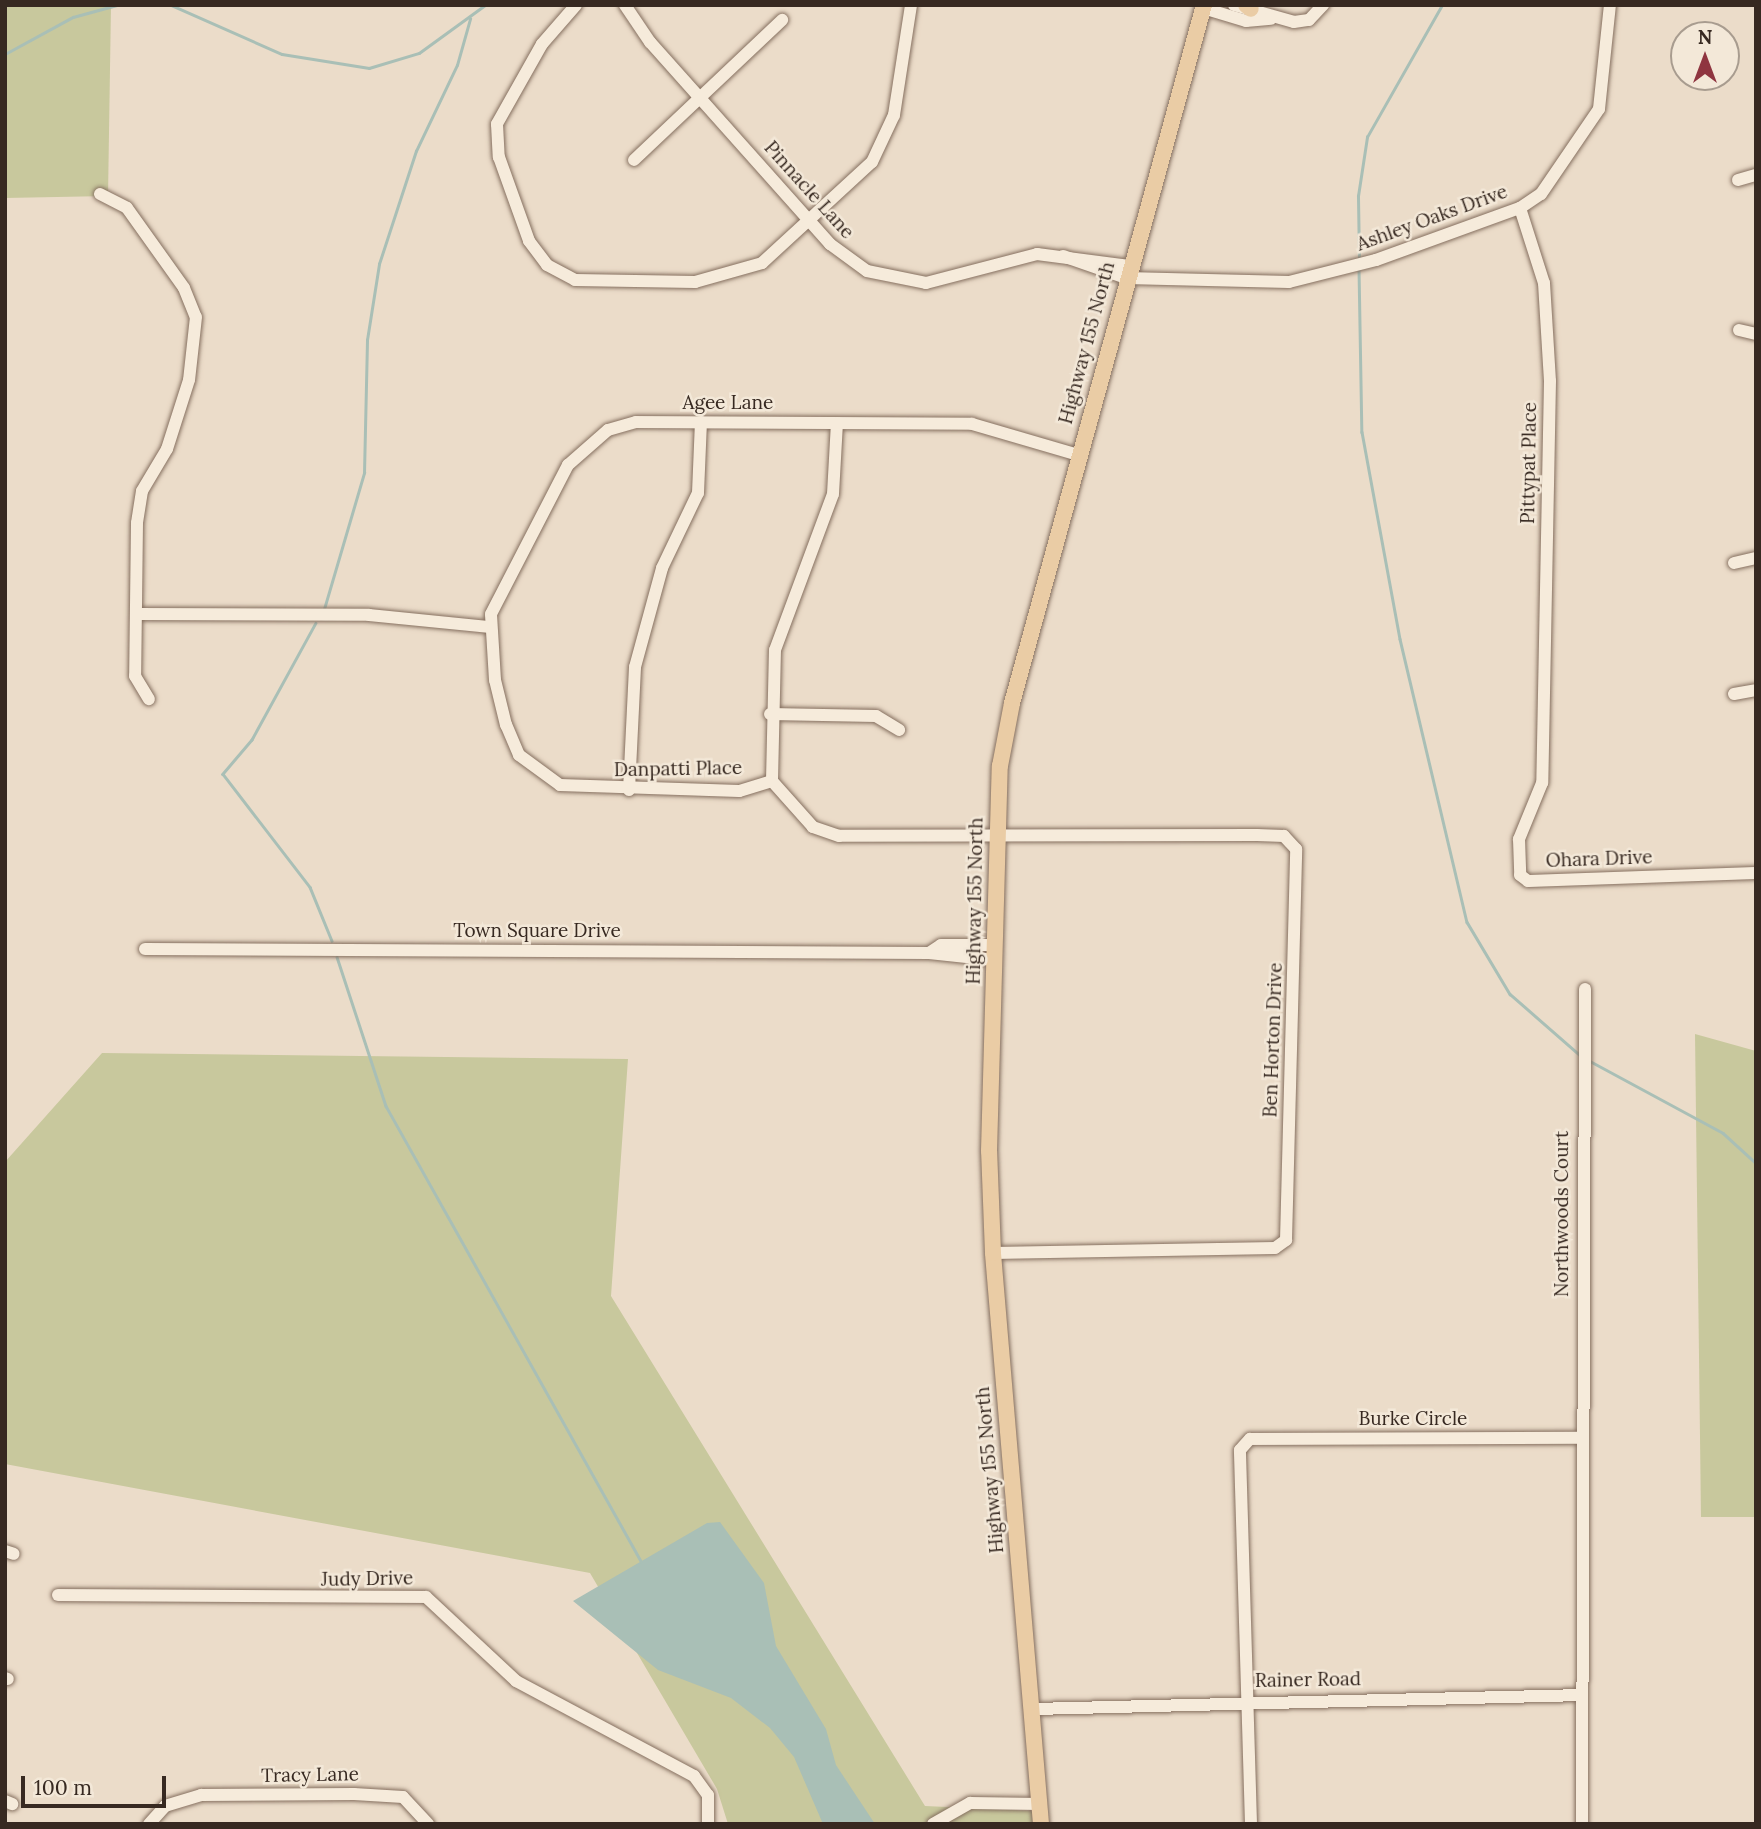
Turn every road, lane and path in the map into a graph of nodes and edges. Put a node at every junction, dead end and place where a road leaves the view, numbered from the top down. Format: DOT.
graph roads {
  1 [pos="576,5"];
  2 [pos="625,5"];
  3 [pos="911,5"];
  4 [pos="1234,5"];
  5 [pos="1323,5"];
  6 [pos="1610,5"];
  7 [pos="1204,7"];
  8 [pos="1248,7"];
  9 [pos="1278,19"];
  10 [pos="782,20"];
  11 [pos="698,96"];
  12 [pos="634,160"];
  13 [pos="1756,175"];
  14 [pos="1738,180"];
  15 [pos="100,194"];
  16 [pos="1520,208"];
  17 [pos="811,222"];
  18 [pos="1128,272"];
  19 [pos="1739,330"];
  20 [pos="1756,334"];
  21 [pos="701,422"];
  22 [pos="836,423"];
  23 [pos="1079,455"];
  24 [pos="1756,558"];
  25 [pos="1734,563"];
  26 [pos="137,614"];
  27 [pos="490,627"];
  28 [pos="1756,690"];
  29 [pos="1734,694"];
  30 [pos="149,699"];
  31 [pos="769,714"];
  32 [pos="1544,723"];
  33 [pos="899,730"];
  34 [pos="772,781"];
  35 [pos="629,790"];
  36 [pos="999,840"];
  37 [pos="1756,873"];
  38 [pos="145,949"];
  39 [pos="995,952"];
  40 [pos="1585,989"];
  41 [pos="993,1253"];
  42 [pos="1580,1438"];
  43 [pos="58,1595"];
  44 [pos="1582,1695"];
  45 [pos="1250,1700"];
  46 [pos="1034,1709"];
  47 [pos="1040,1804"];
  48 [pos="149,1824"];
  49 [pos="428,1824"];
  50 [pos="708,1824"];
  51 [pos="933,1824"];
  52 [pos="1041,1824"];
  53 [pos="1251,1824"];
  54 [pos="1582,1824"];
  1 -- 17 [label="street"];
  2 -- 11 [label="street, Pinnacle Lane"];
  3 -- 17 [label="street"];
  4 -- 8 [label="street"];
  5 -- 9 [label="street"];
  6 -- 16 [label="street, Ashley Oaks Drive"];
  7 -- 9 [label="street"];
  7 -- 18 [label="main road, Highway 155 North"];
  8 -- 9 [label="street"];
  10 -- 11 [label="street"];
  11 -- 12 [label="street"];
  11 -- 17 [label="street, Pinnacle Lane"];
  13 -- 14 [label="street"];
  15 -- 26 [label="street"];
  16 -- 18 [label="street, Ashley Oaks Drive"];
  16 -- 32 [label="street, Pittypat Place"];
  17 -- 18 [label="street, Pinnacle Lane"];
  18 -- 23 [label="main road, Highway 155 North"];
  19 -- 20 [label="street"];
  21 -- 22 [label="street, Agee Lane"];
  21 -- 27 [label="street, Agee Lane"];
  21 -- 35 [label="street"];
  22 -- 23 [label="street, Agee Lane"];
  22 -- 31 [label="street"];
  23 -- 36 [label="main road, Highway 155 North"];
  24 -- 25 [label="street"];
  26 -- 27 [label="street"];
  26 -- 30 [label="street"];
  27 -- 35 [label="street, Danpatti Place"];
  28 -- 29 [label="street"];
  31 -- 33 [label="street"];
  31 -- 34 [label="street"];
  32 -- 37 [label="street, Ohara Drive"];
  34 -- 35 [label="street, Danpatti Place"];
  34 -- 36 [label="street"];
  36 -- 39 [label="main road, Highway 155 North"];
  36 -- 41 [label="street, Ben Horton Drive"];
  38 -- 39 [label="street, Town Square Drive"];
  39 -- 41 [label="main road, Highway 155 North"];
  40 -- 42 [label="street, Northwoods Court"];
  41 -- 46 [label="main road, Highway 155 North"];
  42 -- 44 [label="street"];
  42 -- 45 [label="street, Burke Circle"];
  43 -- 50 [label="street, Judy Drive"];
  44 -- 45 [label="street, Rainer Road"];
  44 -- 54 [label="street"];
  45 -- 46 [label="street, Rainer Road"];
  45 -- 53 [label="street, Burke Circle"];
  46 -- 47 [label="main road, Highway 155 North"];
  47 -- 51 [label="street"];
  47 -- 52 [label="main road, Highway 155 North"];
  48 -- 49 [label="street, Tracy Lane"];
}
